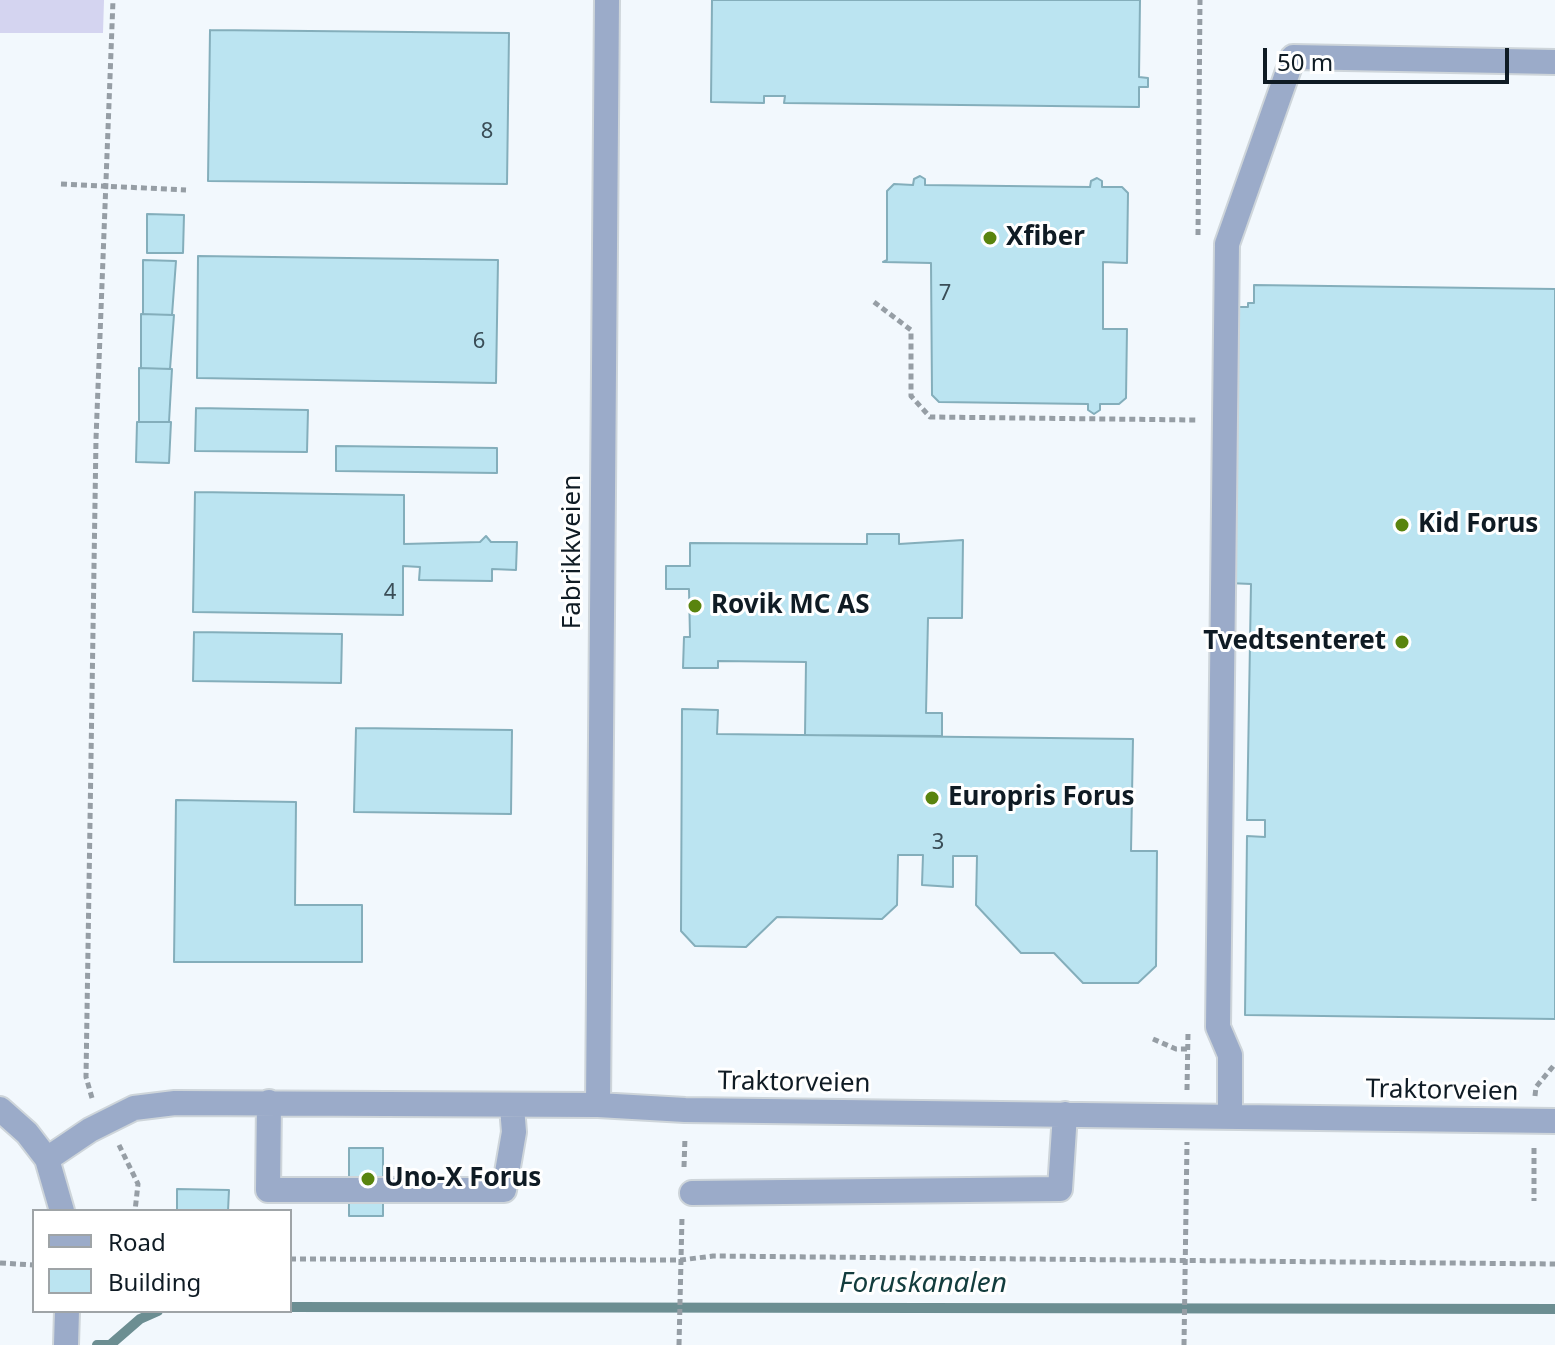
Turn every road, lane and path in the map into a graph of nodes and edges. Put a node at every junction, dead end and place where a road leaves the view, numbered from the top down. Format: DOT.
graph roads {
  1 [pos="113,0"];
  2 [pos="607,0"];
  3 [pos="1555,62"];
  4 [pos="61,184"];
  5 [pos="105,184"];
  6 [pos="186,190"];
  7 [pos="874,302"];
  8 [pos="1197,420"];
  9 [pos="1153,1039"];
  10 [pos="1188,1049"];
  11 [pos="1555,1064"];
  12 [pos="1535,1097"];
  13 [pos="91,1098"];
  14 [pos="269,1102"];
  15 [pos="598,1105"];
  16 [pos="512,1107"];
  17 [pos="0,1109"];
  18 [pos="1065,1114"];
  19 [pos="1230,1116"];
  20 [pos="1555,1121"];
  21 [pos="1187,1139"];
  22 [pos="1534,1143"];
  23 [pos="123,1151"];
  24 [pos="47,1159"];
  25 [pos="692,1193"];
  26 [pos="1534,1201"];
  27 [pos="61,1209"];
  28 [pos="135,1209"];
  29 [pos="292,1259"];
  30 [pos="681,1260"];
  31 [pos="1185,1260"];
  32 [pos="0,1263"];
  33 [pos="1555,1264"];
  34 [pos="32,1265"];
  35 [pos="67,1313"];
  36 [pos="66,1345"];
  37 [pos="679,1345"];
  38 [pos="1184,1345"];
  1 -- 5 [label="path"];
  2 -- 15 [label="street, Fabrikkveien"];
  3 -- 19 [label="street"];
  4 -- 5 [label="path"];
  5 -- 6 [label="path"];
  5 -- 13 [label="path"];
  7 -- 8 [label="path"];
  9 -- 10 [label="path"];
  11 -- 12 [label="path"];
  14 -- 16 [label="street, Traktorveien"];
  14 -- 16 [label="street"];
  14 -- 24 [label="street, Traktorveien"];
  15 -- 16 [label="street, Traktorveien"];
  15 -- 18 [label="street, Traktorveien"];
  17 -- 24 [label="street"];
  18 -- 19 [label="street, Traktorveien"];
  18 -- 25 [label="street"];
  19 -- 20 [label="street, Traktorveien"];
  21 -- 31 [label="path"];
  22 -- 26 [label="path"];
  23 -- 28 [label="path"];
  24 -- 27 [label="street"];
  29 -- 30 [label="path"];
  30 -- 31 [label="path"];
  30 -- 37 [label="path"];
  31 -- 33 [label="path"];
  31 -- 38 [label="path"];
  32 -- 34 [label="path"];
  35 -- 36 [label="street"];
}
